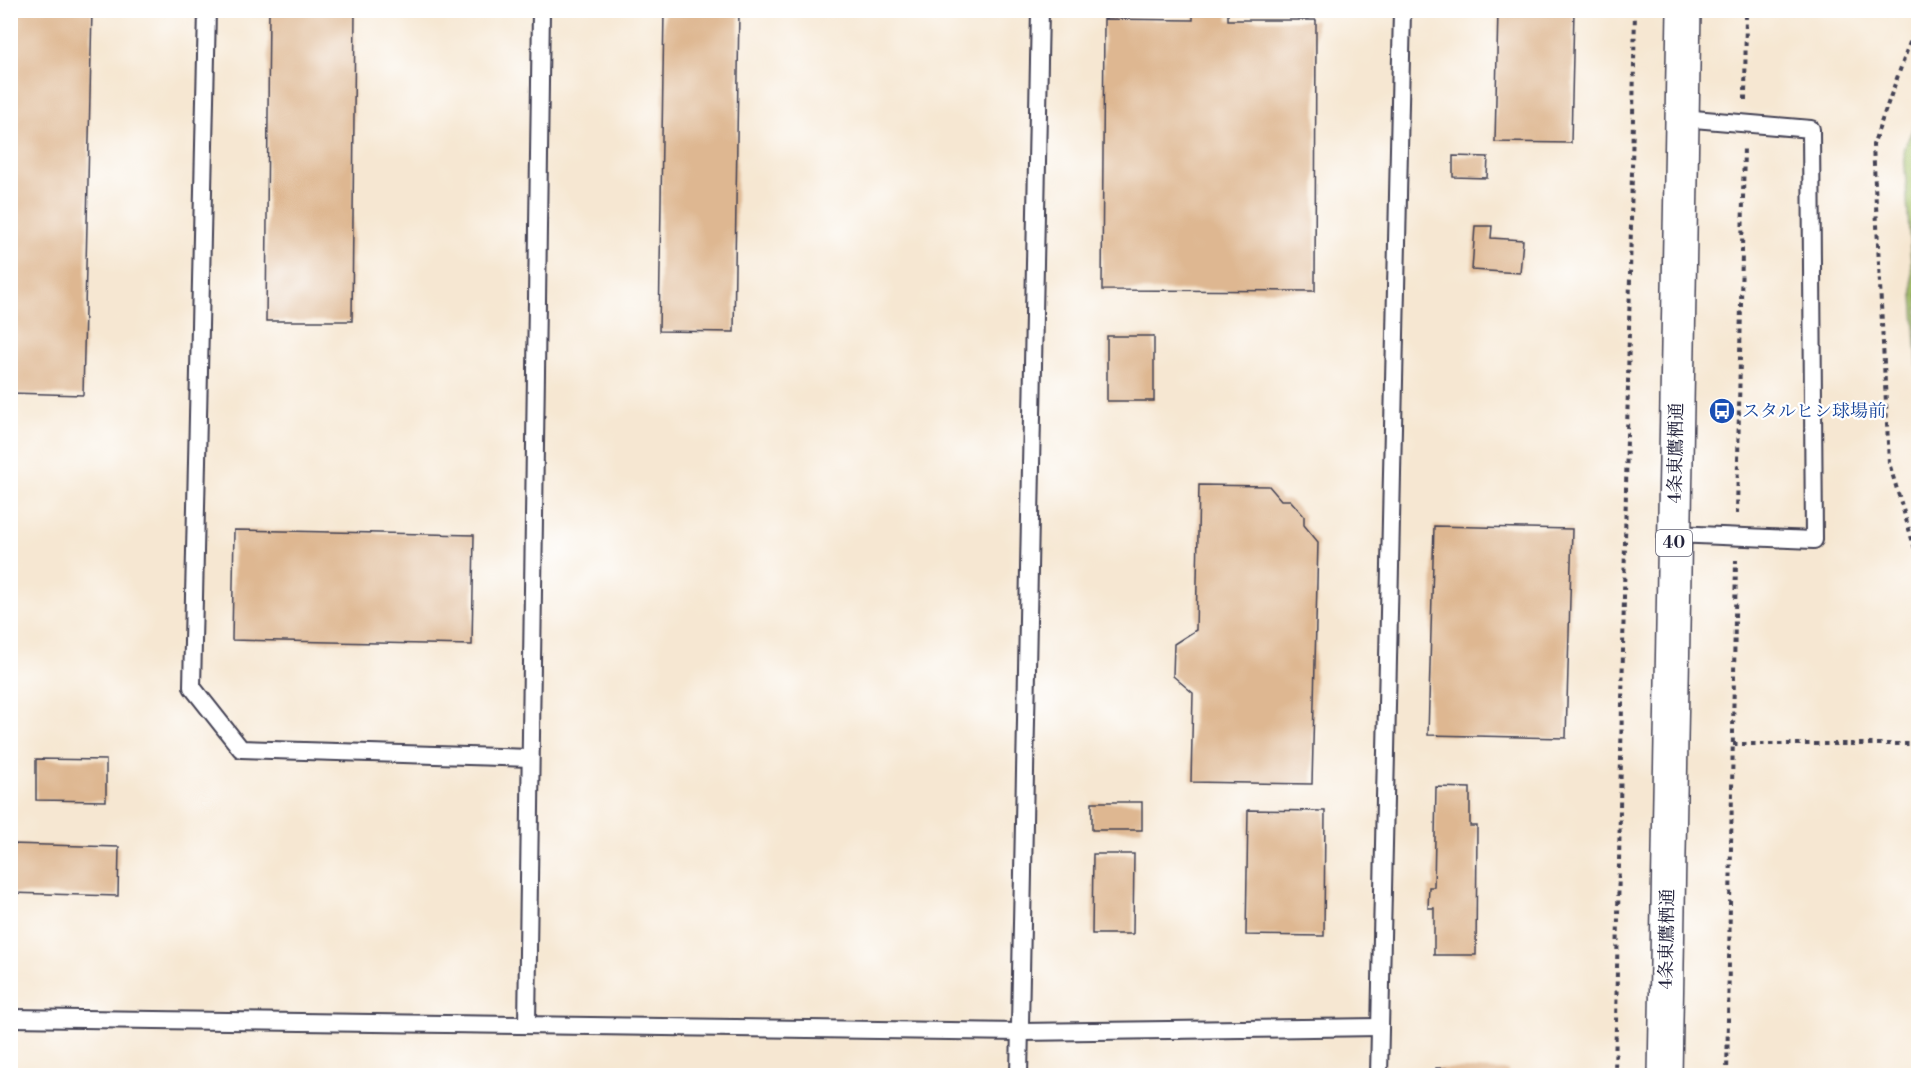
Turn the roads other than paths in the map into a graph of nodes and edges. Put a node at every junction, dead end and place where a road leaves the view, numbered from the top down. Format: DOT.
graph roads {
  1 [pos="207,10"];
  2 [pos="541,10"];
  3 [pos="1040,10"];
  4 [pos="1402,10"];
  5 [pos="1684,10"];
  6 [pos="1682,118"];
  7 [pos="1674,534"];
  8 [pos="530,758"];
  9 [pos="10,1018"];
  10 [pos="527,1025"];
  11 [pos="1380,1027"];
  12 [pos="1020,1032"];
  13 [pos="1019,1076"];
  14 [pos="1379,1076"];
  15 [pos="1665,1076"];
  1 -- 8 [label="lane"];
  2 -- 8 [label="lane"];
  3 -- 12 [label="lane"];
  4 -- 11 [label="lane"];
  5 -- 6 [label="highway, 4条東鷹栖通 / 40"];
  6 -- 7 [label="highway, 4条東鷹栖通 / 40"];
  6 -- 7 [label="lane"];
  7 -- 15 [label="highway, 4条東鷹栖通 / 40"];
  8 -- 10 [label="lane"];
  9 -- 10 [label="lane"];
  10 -- 12 [label="lane"];
  11 -- 12 [label="lane"];
  11 -- 14 [label="lane"];
  12 -- 13 [label="lane"];
}
